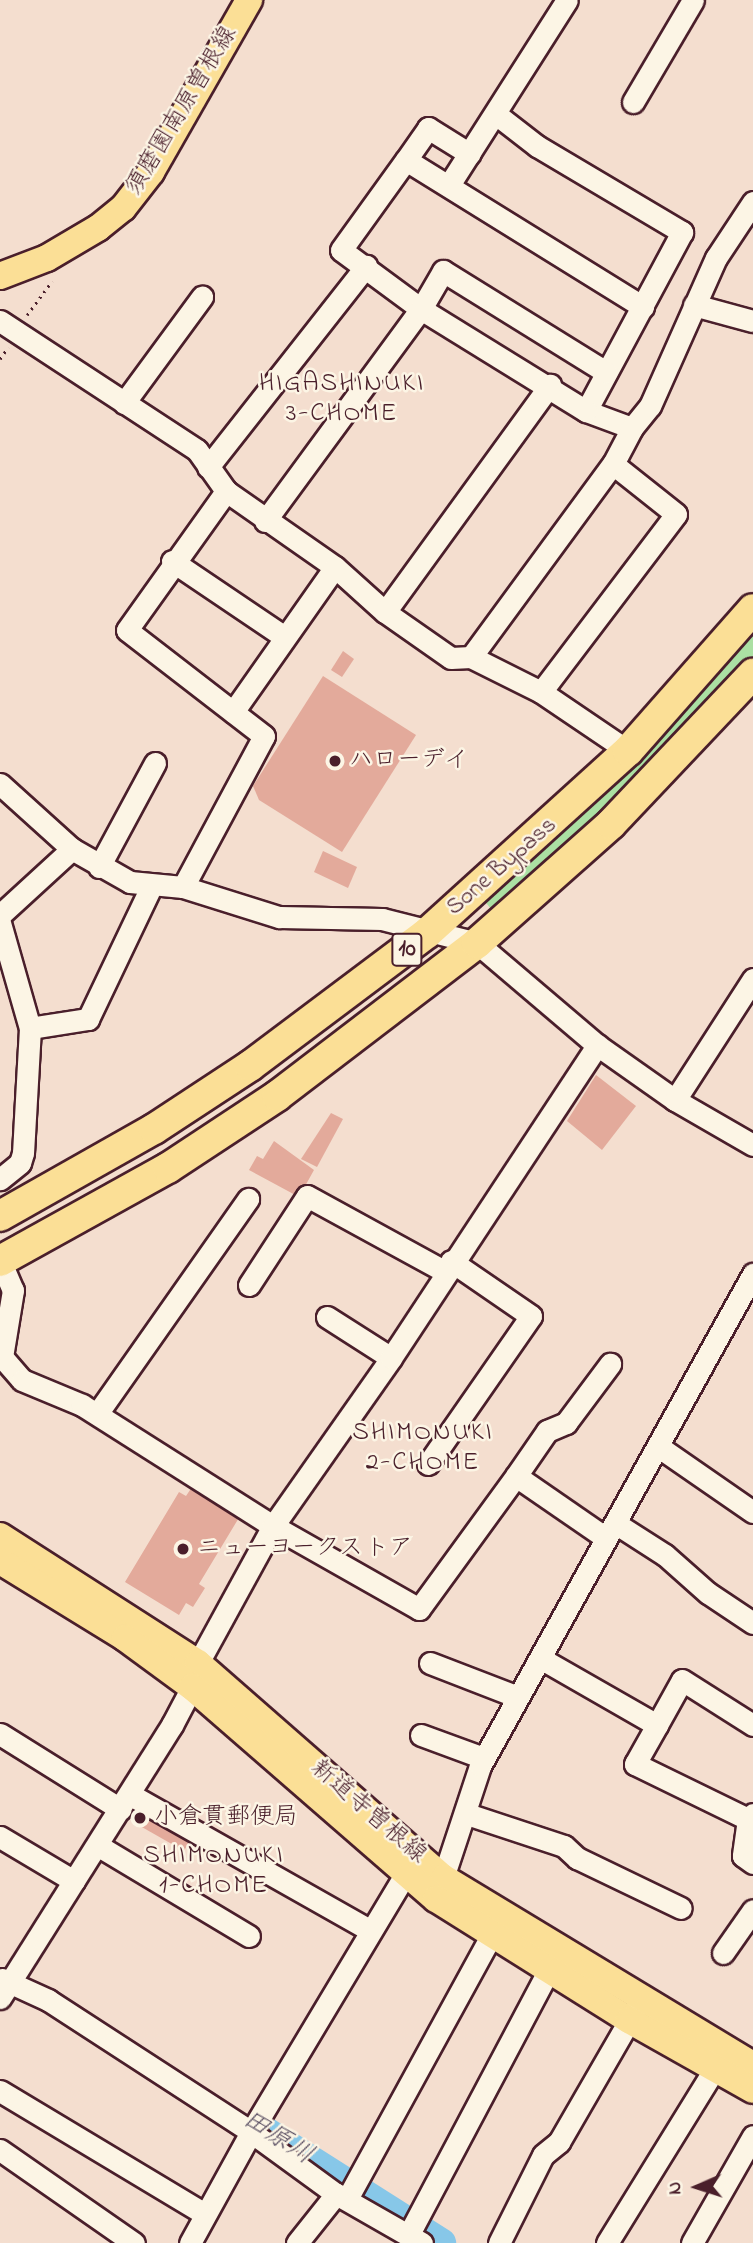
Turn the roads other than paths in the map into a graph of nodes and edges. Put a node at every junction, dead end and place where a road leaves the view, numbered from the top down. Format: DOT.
graph roads {
  1 [pos="249,0"];
  2 [pos="567,0"];
  3 [pos="693,0"];
  4 [pos="633,102"];
  5 [pos="497,115"];
  6 [pos="470,154"];
  7 [pos="406,160"];
  8 [pos="449,185"];
  9 [pos="753,202"];
  10 [pos="366,266"];
  11 [pos="0,276"];
  12 [pos="202,297"];
  13 [pos="694,305"];
  14 [pos="643,307"];
  15 [pos="421,309"];
  16 [pos="753,321"];
  17 [pos="7,326"];
  18 [pos="606,372"];
  19 [pos="550,385"];
  20 [pos="124,403"];
  21 [pos="586,411"];
  22 [pos="632,428"];
  23 [pos="614,464"];
  24 [pos="208,467"];
  25 [pos="226,491"];
  26 [pos="265,521"];
  27 [pos="173,561"];
  28 [pos="335,567"];
  29 [pos="753,609"];
  30 [pos="385,612"];
  31 [pos="283,636"];
  32 [pos="471,657"];
  33 [pos="753,674"];
  34 [pos="541,692"];
  35 [pos="233,712"];
  36 [pos="628,751"];
  37 [pos="155,763"];
  38 [pos="0,784"];
  39 [pos="72,849"];
  40 [pos="99,867"];
  41 [pos="152,885"];
  42 [pos="184,887"];
  43 [pos="0,915"];
  44 [pos="0,923"];
  45 [pos="427,933"];
  46 [pos="477,943"];
  47 [pos="6,968"];
  48 [pos="753,979"];
  49 [pos="30,1028"];
  50 [pos="597,1045"];
  51 [pos="675,1100"];
  52 [pos="753,1145"];
  53 [pos="0,1179"];
  54 [pos="248,1199"];
  55 [pos="0,1216"];
  56 [pos="0,1260"];
  57 [pos="447,1266"];
  58 [pos="753,1274"];
  59 [pos="249,1285"];
  60 [pos="327,1317"];
  61 [pos="391,1357"];
  62 [pos="610,1364"];
  63 [pos="97,1415"];
  64 [pos="659,1447"];
  65 [pos="428,1464"];
  66 [pos="516,1476"];
  67 [pos="753,1512"];
  68 [pos="273,1526"];
  69 [pos="611,1531"];
  70 [pos="0,1536"];
  71 [pos="0,1561"];
  72 [pos="753,1623"];
  73 [pos="540,1658"];
  74 [pos="430,1663"];
  75 [pos="195,1675"];
  76 [pos="518,1697"];
  77 [pos="657,1725"];
  78 [pos="753,1725"];
  79 [pos="0,1734"];
  80 [pos="421,1735"];
  81 [pos="484,1758"];
  82 [pos="124,1801"];
  83 [pos="467,1814"];
  84 [pos="750,1816"];
  85 [pos="0,1837"];
  86 [pos="97,1845"];
  87 [pos="753,1863"];
  88 [pos="406,1873"];
  89 [pos="74,1881"];
  90 [pos="440,1888"];
  91 [pos="681,1908"];
  92 [pos="750,1920"];
  93 [pos="369,1930"];
  94 [pos="249,1936"];
  95 [pos="491,1936"];
  96 [pos="723,1953"];
  97 [pos="549,1970"];
  98 [pos="7,1980"];
  99 [pos="0,1998"];
  100 [pos="636,2010"];
  101 [pos="753,2065"];
  102 [pos="715,2067"];
  103 [pos="753,2090"];
  104 [pos="0,2091"];
  105 [pos="251,2132"];
  106 [pos="753,2136"];
  107 [pos="0,2150"];
  108 [pos="342,2196"];
  109 [pos="205,2214"];
  110 [pos="416,2240"];
  111 [pos="134,2243"];
  112 [pos="190,2243"];
  113 [pos="297,2243"];
  114 [pos="499,2243"];
  115 [pos="607,2243"];
  116 [pos="692,2243"];
  1 -- 11 [label="main road, 須磨園南原曽根線"];
  2 -- 5 [label="street"];
  3 -- 4 [label="street"];
  5 -- 6 [label="street"];
  5 -- 14 [label="street"];
  6 -- 7 [label="street"];
  6 -- 8 [label="street"];
  7 -- 8 [label="street"];
  7 -- 10 [label="street"];
  8 -- 14 [label="street"];
  9 -- 13 [label="street"];
  10 -- 15 [label="street"];
  10 -- 24 [label="street"];
  12 -- 20 [label="street"];
  13 -- 16 [label="street"];
  13 -- 22 [label="street"];
  14 -- 18 [label="street"];
  15 -- 18 [label="street"];
  15 -- 19 [label="street"];
  15 -- 26 [label="street"];
  17 -- 20 [label="street"];
  18 -- 21 [label="street"];
  19 -- 21 [label="street"];
  19 -- 30 [label="street"];
  20 -- 24 [label="street"];
  21 -- 22 [label="street"];
  22 -- 23 [label="street"];
  23 -- 32 [label="street"];
  23 -- 34 [label="street"];
  24 -- 25 [label="street"];
  25 -- 26 [label="street"];
  25 -- 27 [label="street"];
  26 -- 28 [label="street"];
  27 -- 31 [label="street"];
  27 -- 35 [label="street"];
  28 -- 30 [label="street"];
  28 -- 31 [label="street"];
  29 -- 36 [label="highway, Sone Bypass / 10"];
  30 -- 32 [label="street"];
  31 -- 35 [label="street"];
  32 -- 34 [label="street"];
  33 -- 46 [label="highway, Sone Bypass / 10"];
  34 -- 36 [label="street"];
  35 -- 42 [label="street"];
  36 -- 45 [label="highway, Sone Bypass / 10"];
  37 -- 40 [label="street"];
  38 -- 39 [label="street"];
  39 -- 40 [label="street"];
  39 -- 43 [label="street"];
  40 -- 41 [label="street"];
  41 -- 42 [label="street"];
  41 -- 49 [label="street"];
  42 -- 45 [label="street"];
  44 -- 47 [label="street"];
  45 -- 46 [label="street"];
  45 -- 55 [label="highway, Sone Bypass / 10"];
  46 -- 50 [label="street"];
  46 -- 56 [label="highway, Sone Bypass / 10"];
  47 -- 49 [label="street"];
  48 -- 51 [label="street"];
  49 -- 53 [label="street"];
  50 -- 51 [label="street"];
  50 -- 57 [label="street"];
  51 -- 52 [label="street"];
  54 -- 63 [label="street"];
  56 -- 63 [label="street"];
  57 -- 59 [label="street"];
  57 -- 61 [label="street"];
  57 -- 65 [label="street"];
  58 -- 64 [label="street"];
  60 -- 61 [label="street"];
  61 -- 68 [label="street"];
  62 -- 66 [label="street"];
  63 -- 68 [label="street"];
  64 -- 67 [label="street"];
  64 -- 69 [label="street"];
  66 -- 68 [label="street"];
  66 -- 69 [label="street"];
  68 -- 75 [label="street"];
  69 -- 72 [label="street"];
  69 -- 73 [label="street"];
  70 -- 75 [label="main road, 新道寺曽根線"];
  71 -- 75 [label="main road, 新道寺曽根線"];
  73 -- 76 [label="street"];
  73 -- 77 [label="street"];
  74 -- 76 [label="street"];
  75 -- 82 [label="street"];
  75 -- 88 [label="main road, 新道寺曽根線"];
  75 -- 90 [label="main road, 新道寺曽根線"];
  76 -- 81 [label="street"];
  77 -- 78 [label="street"];
  77 -- 84 [label="street"];
  79 -- 82 [label="street"];
  80 -- 81 [label="street"];
  81 -- 83 [label="street"];
  82 -- 86 [label="street"];
  82 -- 93 [label="street"];
  83 -- 90 [label="street"];
  83 -- 91 [label="street"];
  84 -- 87 [label="street"];
  85 -- 89 [label="street"];
  86 -- 89 [label="street"];
  86 -- 94 [label="street"];
  88 -- 90 [label="main road, 新道寺曽根線"];
  88 -- 93 [label="street"];
  89 -- 98 [label="street"];
  90 -- 95 [label="main road, 新道寺曽根線"];
  90 -- 100 [label="main road, 新道寺曽根線"];
  92 -- 96 [label="street"];
  93 -- 105 [label="street"];
  95 -- 97 [label="main road, 新道寺曽根線"];
  95 -- 108 [label="street"];
  97 -- 100 [label="main road, 新道寺曽根線"];
  97 -- 110 [label="street"];
  98 -- 99 [label="street"];
  98 -- 105 [label="street"];
  100 -- 101 [label="main road, 新道寺曽根線"];
  100 -- 102 [label="main road, 新道寺曽根線"];
  100 -- 114 [label="street"];
  102 -- 103 [label="main road, 新道寺曽根線"];
  102 -- 115 [label="street"];
  104 -- 109 [label="street"];
  105 -- 108 [label="street"];
  105 -- 109 [label="street"];
  106 -- 116 [label="street"];
  107 -- 111 [label="street"];
  108 -- 110 [label="street"];
  108 -- 113 [label="street"];
  109 -- 112 [label="street"];
}
